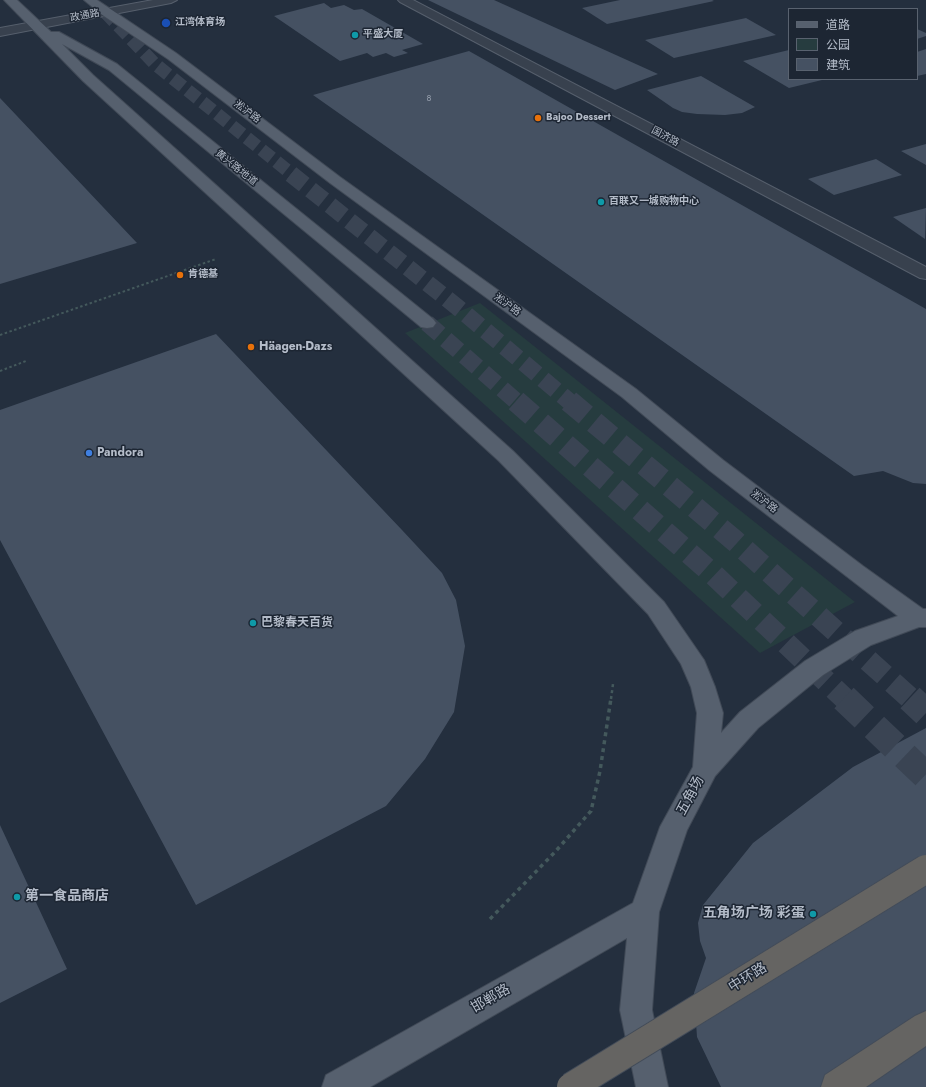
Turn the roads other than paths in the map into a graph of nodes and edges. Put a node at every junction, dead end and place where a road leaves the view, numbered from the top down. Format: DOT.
graph roads {
  1 [pos="10,0"];
  2 [pos="90,0"];
  3 [pos="171,0"];
  4 [pos="404,0"];
  5 [pos="105,12"];
  6 [pos="8,14"];
  7 [pos="37,25"];
  8 [pos="0,32"];
  9 [pos="926,274"];
  10 [pos="427,323"];
  11 [pos="922,618"];
  12 [pos="706,768"];
  13 [pos="926,869"];
  14 [pos="644,912"];
  15 [pos="926,1027"];
  16 [pos="338,1087"];
  17 [pos="571,1087"];
  18 [pos="652,1087"];
  19 [pos="837,1087"];
  1 -- 7 [label="main road"];
  2 -- 5 [label="main road, 淞沪路"];
  3 -- 5 [label="street, 政通路"];
  4 -- 9 [label="street, 国济路"];
  5 -- 7 [label="street, 政通路"];
  5 -- 11 [label="main road, 淞沪路"];
  6 -- 7 [label="main road"];
  7 -- 8 [label="street, 政通路"];
  7 -- 10 [label="main road, 黄兴路地道"];
  7 -- 12 [label="main road"];
  11 -- 12 [label="main road, 五角场"];
  12 -- 14 [label="main road, 五角场"];
  13 -- 17 [label="highway, 中环路, bridge"];
  14 -- 16 [label="main road, 邯郸路"];
  14 -- 18 [label="main road, 五角场"];
  15 -- 19 [label="highway"];
}
